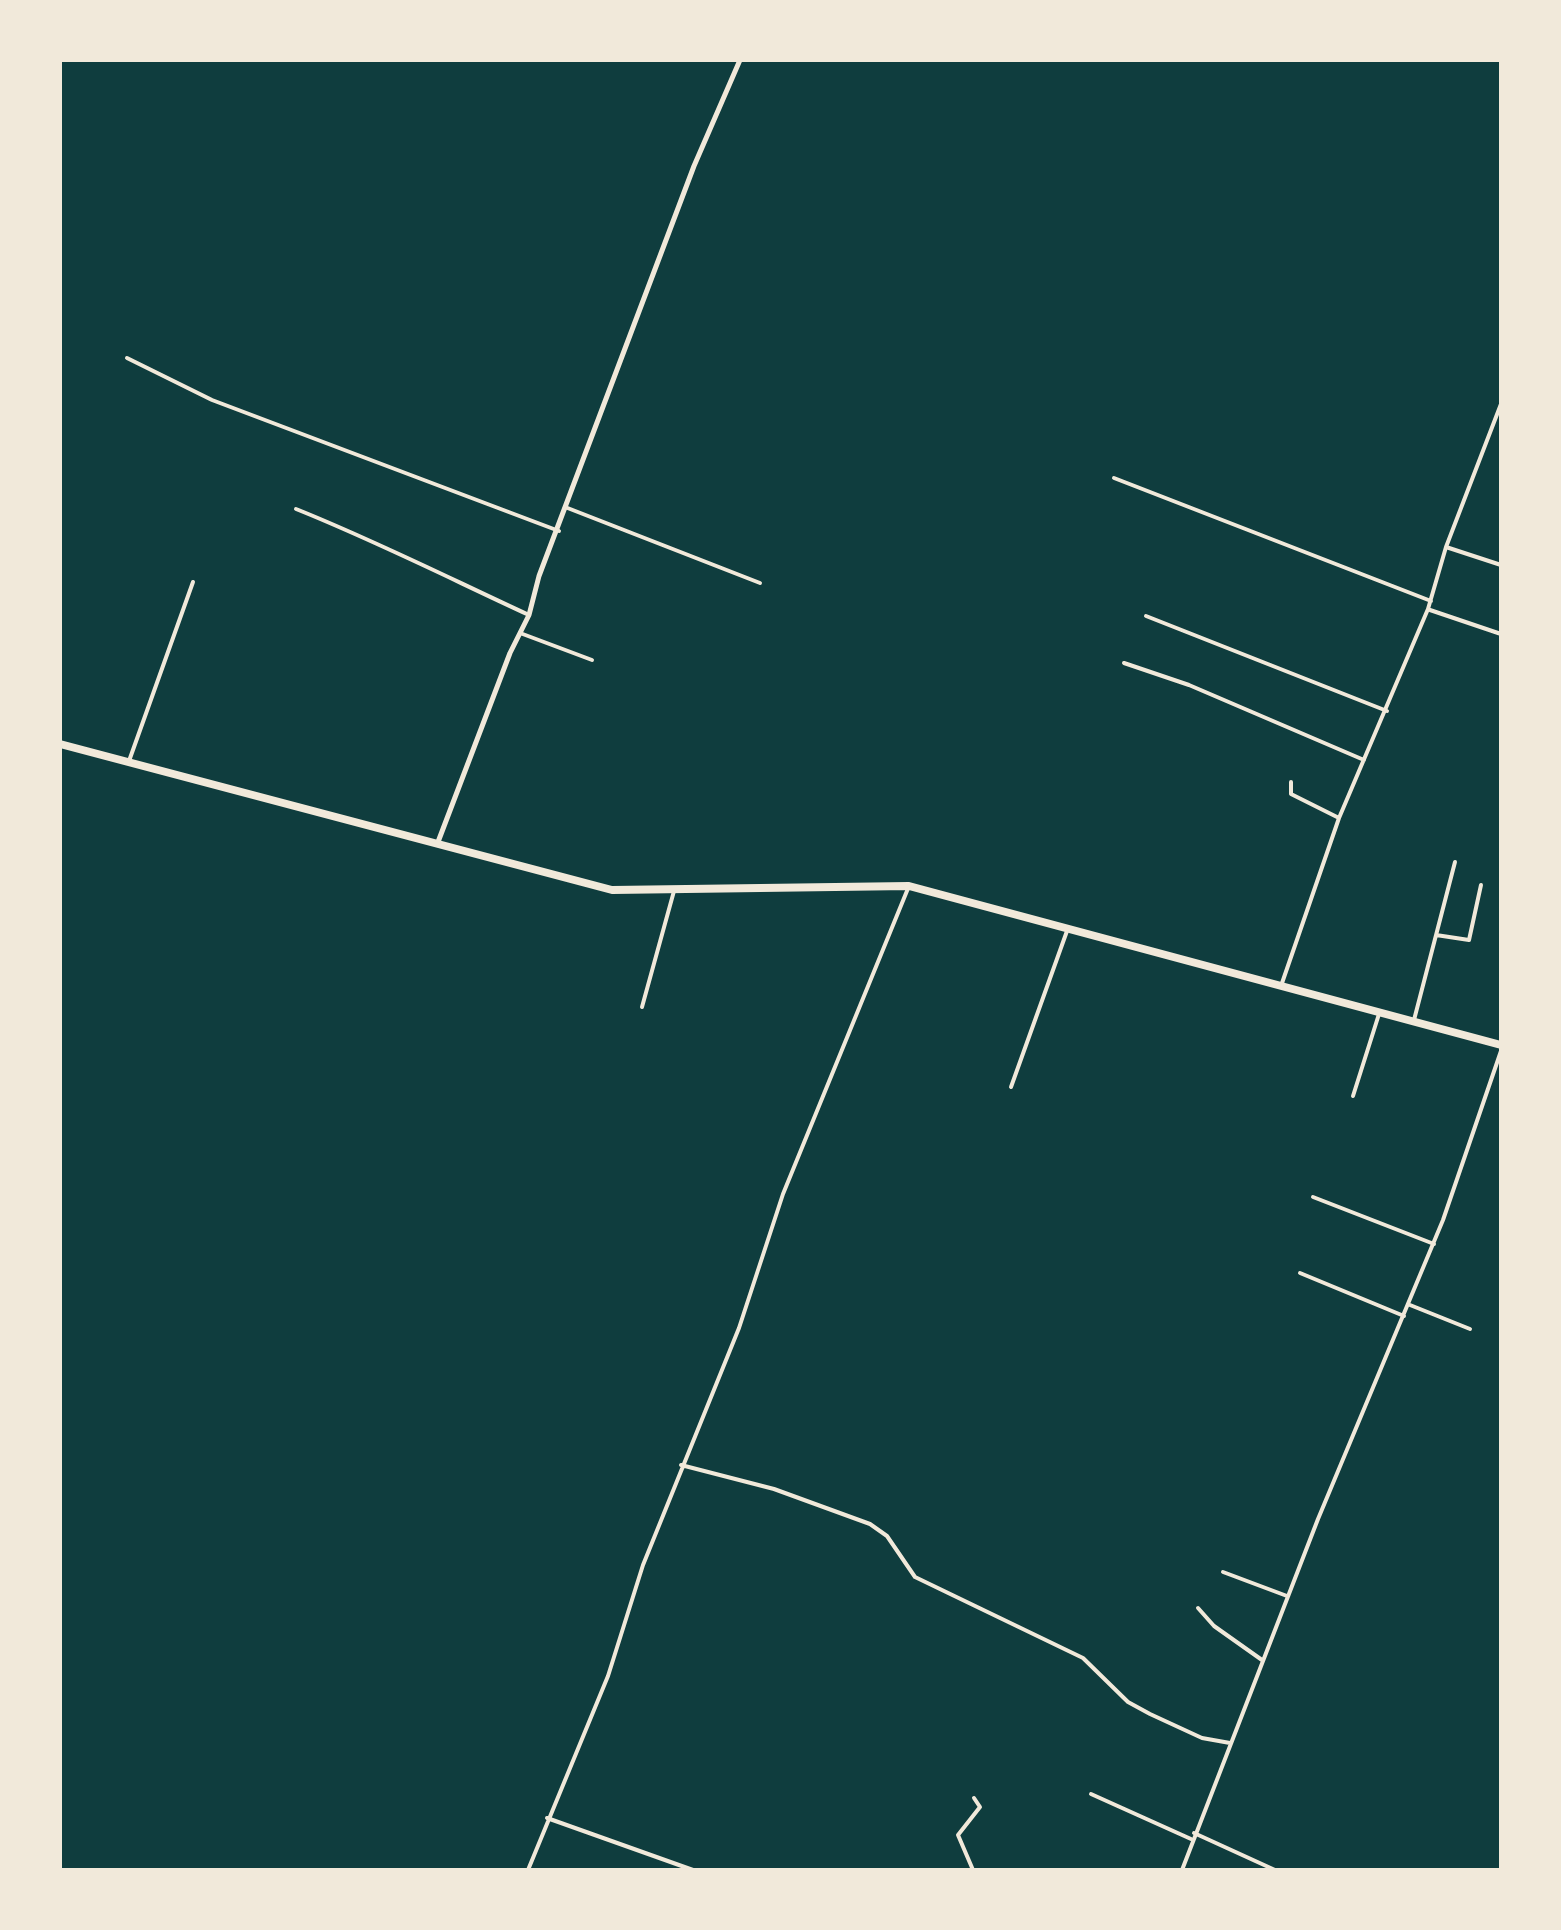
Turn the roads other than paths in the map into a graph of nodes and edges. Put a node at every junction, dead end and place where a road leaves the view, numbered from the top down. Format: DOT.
graph roads {
  1 [pos="740,60"];
  2 [pos="127,358"];
  3 [pos="1501,404"];
  4 [pos="1114,478"];
  5 [pos="565,507"];
  6 [pos="296,509"];
  7 [pos="559,531"];
  8 [pos="1446,547"];
  9 [pos="1501,565"];
  10 [pos="193,582"];
  11 [pos="760,583"];
  12 [pos="1430,601"];
  13 [pos="1428,609"];
  14 [pos="529,615"];
  15 [pos="1146,616"];
  16 [pos="520,633"];
  17 [pos="1501,634"];
  18 [pos="592,660"];
  19 [pos="1124,663"];
  20 [pos="1387,711"];
  21 [pos="60,744"];
  22 [pos="129,761"];
  23 [pos="1367,761"];
  24 [pos="1291,782"];
  25 [pos="1339,818"];
  26 [pos="437,845"];
  27 [pos="1454,862"];
  28 [pos="1482,885"];
  29 [pos="908,886"];
  30 [pos="674,891"];
  31 [pos="1068,928"];
  32 [pos="1436,934"];
  33 [pos="1281,986"];
  34 [pos="642,1007"];
  35 [pos="1379,1013"];
  36 [pos="1414,1020"];
  37 [pos="1501,1048"];
  38 [pos="1012,1087"];
  39 [pos="1354,1096"];
  40 [pos="1313,1198"];
  41 [pos="1434,1244"];
  42 [pos="1300,1273"];
  43 [pos="1409,1305"];
  44 [pos="1404,1316"];
  45 [pos="1470,1329"];
  46 [pos="680,1465"];
  47 [pos="1223,1572"];
  48 [pos="1287,1596"];
  49 [pos="1198,1608"];
  50 [pos="1262,1660"];
  51 [pos="1230,1743"];
  52 [pos="1091,1794"];
  53 [pos="974,1798"];
  54 [pos="548,1818"];
  55 [pos="1192,1836"];
  56 [pos="528,1870"];
  57 [pos="692,1870"];
  58 [pos="973,1870"];
  59 [pos="1182,1870"];
  60 [pos="1275,1870"];
  1 -- 5 [label="street"];
  2 -- 7 [label="street"];
  3 -- 8 [label="street"];
  4 -- 12 [label="street"];
  5 -- 7 [label="street"];
  5 -- 11 [label="street"];
  6 -- 14 [label="street"];
  7 -- 14 [label="street"];
  8 -- 9 [label="street"];
  8 -- 12 [label="street"];
  10 -- 22 [label="street"];
  12 -- 13 [label="street"];
  13 -- 17 [label="street"];
  13 -- 20 [label="street"];
  14 -- 16 [label="street"];
  15 -- 20 [label="street"];
  16 -- 18 [label="street"];
  16 -- 26 [label="street"];
  19 -- 23 [label="street"];
  20 -- 23 [label="street"];
  21 -- 22 [label="highway"];
  22 -- 26 [label="highway"];
  23 -- 25 [label="street"];
  24 -- 25 [label="street"];
  25 -- 33 [label="street"];
  26 -- 30 [label="highway"];
  27 -- 32 [label="street"];
  28 -- 32 [label="street"];
  29 -- 30 [label="highway"];
  29 -- 31 [label="highway"];
  29 -- 46 [label="street"];
  30 -- 34 [label="street"];
  31 -- 33 [label="highway"];
  31 -- 38 [label="street"];
  32 -- 36 [label="street"];
  33 -- 35 [label="highway"];
  35 -- 36 [label="highway"];
  35 -- 39 [label="street"];
  36 -- 37 [label="highway"];
  37 -- 41 [label="street"];
  40 -- 41 [label="street"];
  41 -- 43 [label="street"];
  42 -- 44 [label="street"];
  43 -- 44 [label="street"];
  43 -- 45 [label="street"];
  44 -- 48 [label="street"];
  46 -- 51 [label="street"];
  46 -- 54 [label="street"];
  47 -- 48 [label="street"];
  48 -- 50 [label="street"];
  49 -- 50 [label="street"];
  50 -- 51 [label="street"];
  51 -- 55 [label="street"];
  52 -- 55 [label="street"];
  53 -- 58 [label="street"];
  54 -- 56 [label="street"];
  54 -- 57 [label="street"];
  55 -- 59 [label="street"];
  55 -- 60 [label="street"];
}
